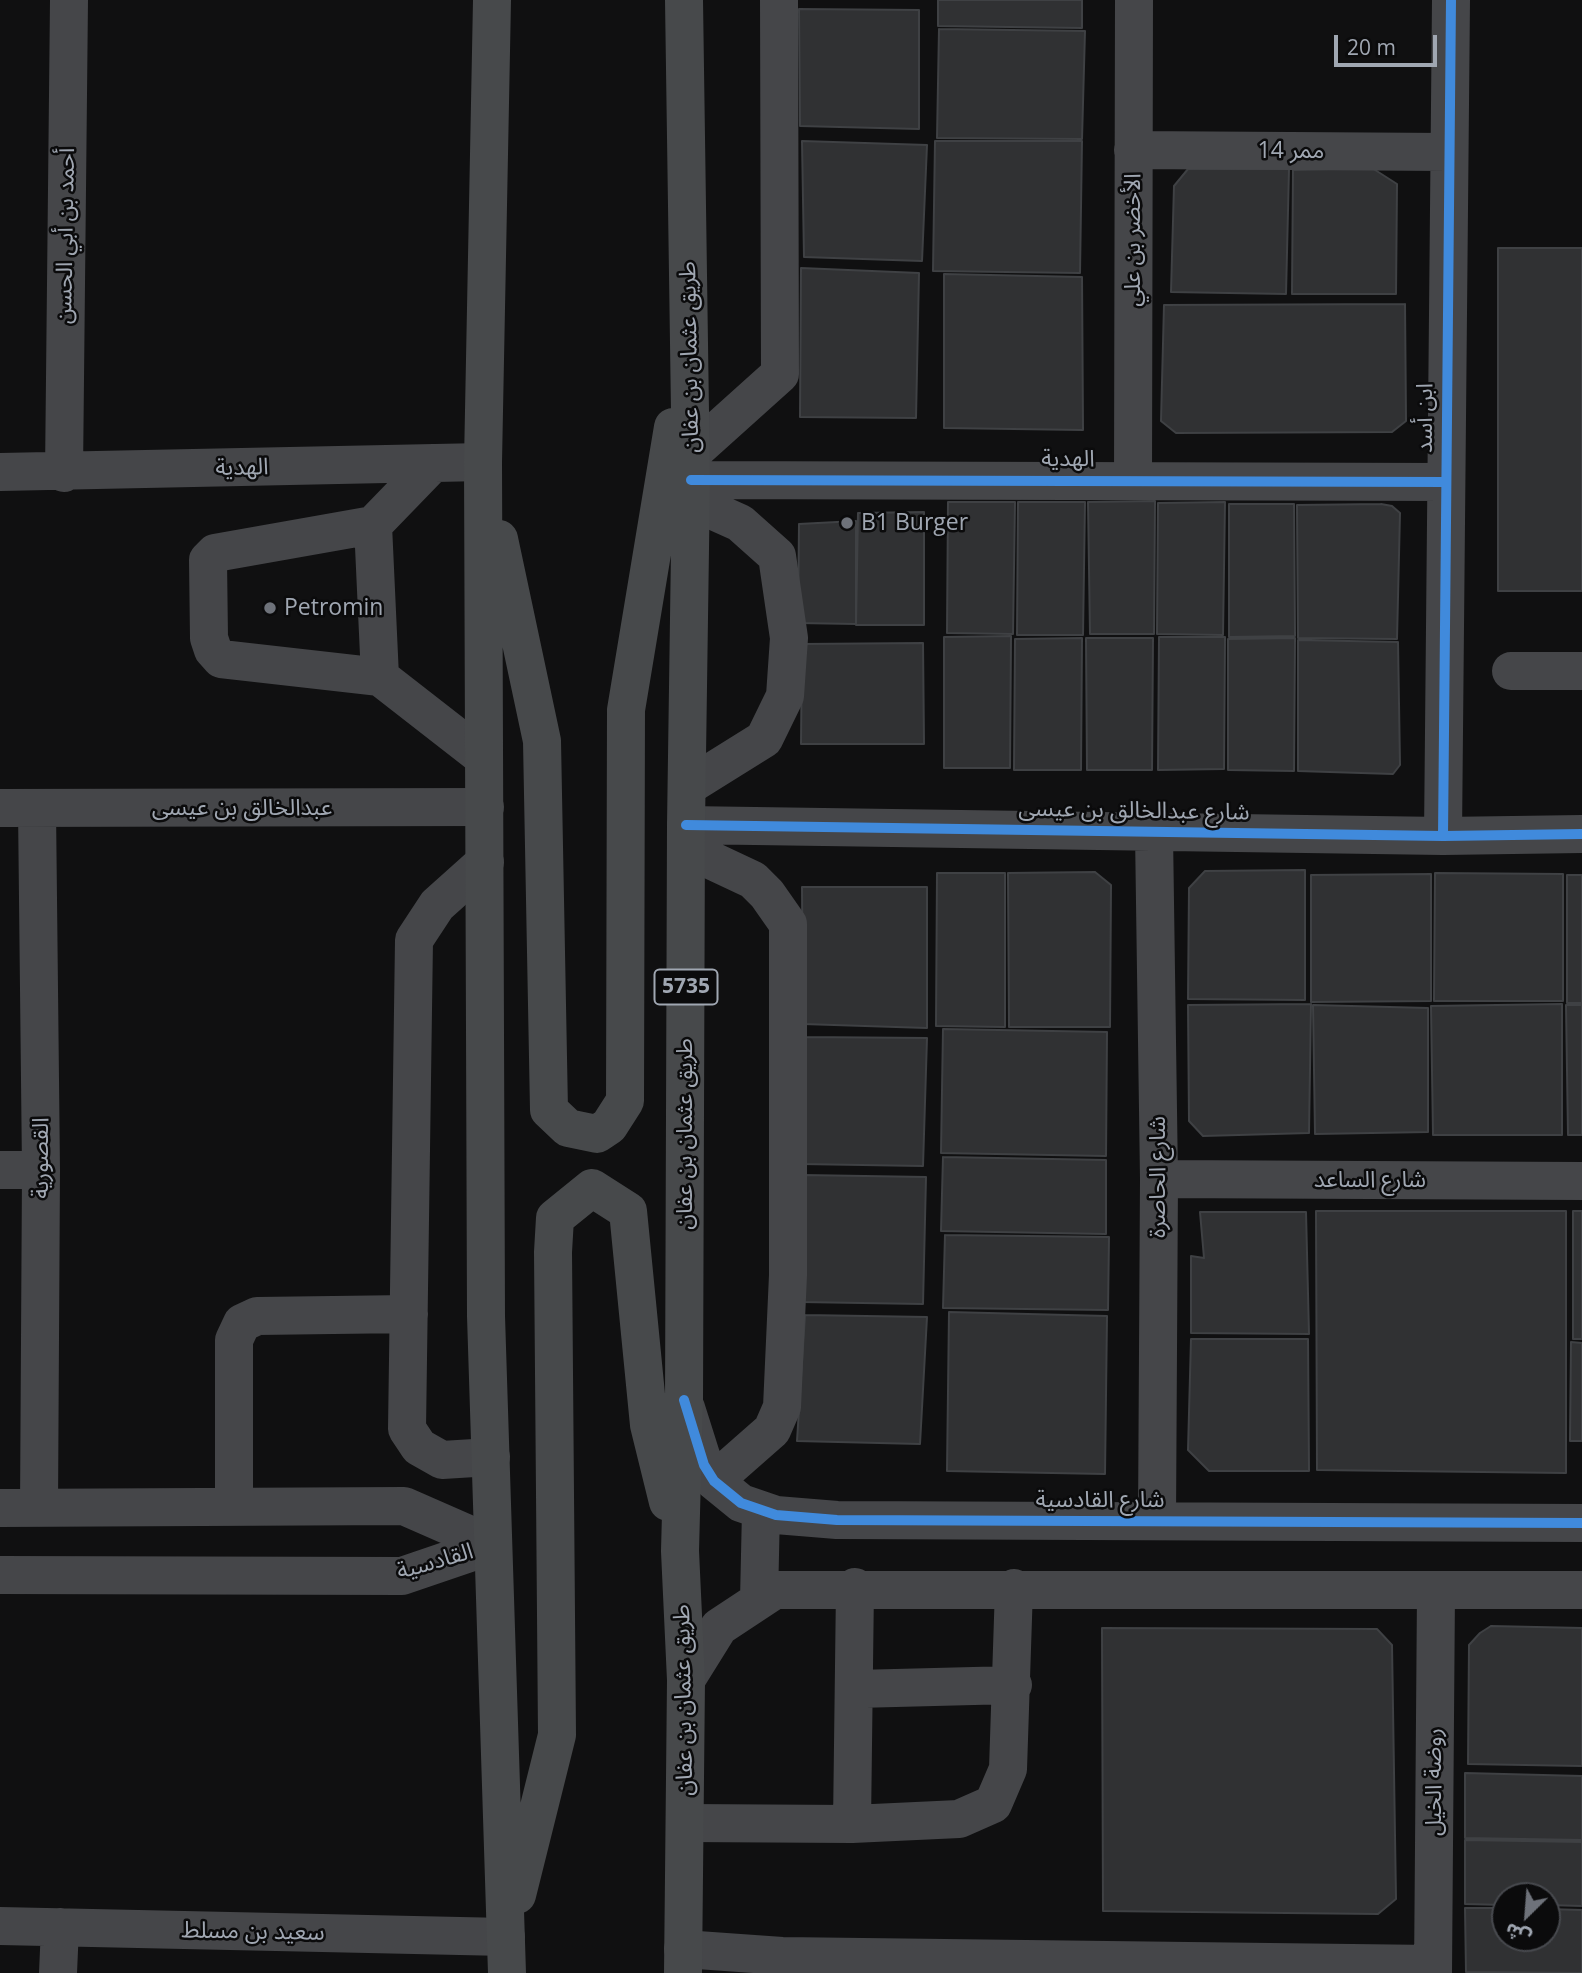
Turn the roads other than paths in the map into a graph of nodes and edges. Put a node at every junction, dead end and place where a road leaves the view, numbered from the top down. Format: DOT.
graph roads {
  1 [pos="69,0"];
  2 [pos="492,0"];
  3 [pos="684,0"];
  4 [pos="779,0"];
  5 [pos="1134,0"];
  6 [pos="1451,0"];
  7 [pos="1133,150"];
  8 [pos="1448,152"];
  9 [pos="690,321"];
  10 [pos="483,462"];
  11 [pos="433,463"];
  12 [pos="0,472"];
  13 [pos="64,472"];
  14 [pos="691,478"];
  15 [pos="1133,479"];
  16 [pos="1446,482"];
  17 [pos="373,524"];
  18 [pos="1511,671"];
  19 [pos="1582,671"];
  20 [pos="380,677"];
  21 [pos="484,758"];
  22 [pos="687,787"];
  23 [pos="485,807"];
  24 [pos="0,808"];
  25 [pos="37,808"];
  26 [pos="1154,833"];
  27 [pos="1582,835"];
  28 [pos="1443,836"];
  29 [pos="687,837"];
  30 [pos="485,862"];
  31 [pos="0,1170"];
  32 [pos="41,1170"];
  33 [pos="1159,1179"];
  34 [pos="1582,1181"];
  35 [pos="409,1314"];
  36 [pos="684,1400"];
  37 [pos="491,1457"];
  38 [pos="714,1481"];
  39 [pos="234,1507"];
  40 [pos="0,1508"];
  41 [pos="39,1508"];
  42 [pos="761,1510"];
  43 [pos="1157,1521"];
  44 [pos="1582,1523"];
  45 [pos="493,1545"];
  46 [pos="680,1551"];
  47 [pos="0,1575"];
  48 [pos="855,1587"];
  49 [pos="1014,1588"];
  50 [pos="1582,1590"];
  51 [pos="1436,1591"];
  52 [pos="759,1600"];
  53 [pos="686,1680"];
  54 [pos="1013,1685"];
  55 [pos="856,1689"];
  56 [pos="686,1823"];
  57 [pos="852,1824"];
  58 [pos="0,1926"];
  59 [pos="60,1927"];
  60 [pos="506,1955"];
  61 [pos="683,1961"];
  62 [pos="782,1964"];
  63 [pos="1143,1967"];
  64 [pos="1433,1969"];
  65 [pos="58,1973"];
  1 -- 13 [label="street, أحمد بن أبي الحسن"];
  2 -- 10 [label="main road"];
  3 -- 9 [label="main road, طريق عثمان بن عفان / 5735"];
  4 -- 14 [label="street"];
  5 -- 7 [label="street, الأخضر بن علي"];
  6 -- 8 [label="street, ابن أسد"];
  7 -- 8 [label="street, ممر 14"];
  7 -- 15 [label="street, الأخضر بن علي"];
  8 -- 16 [label="street, ابن أسد"];
  9 -- 10 [label="main road"];
  9 -- 14 [label="main road, طريق عثمان بن عفان / 5735"];
  10 -- 11 [label="street, الهدية"];
  10 -- 21 [label="main road"];
  11 -- 13 [label="street, الهدية"];
  11 -- 17 [label="street"];
  12 -- 13 [label="street, الهدية"];
  14 -- 15 [label="street, الهدية"];
  14 -- 22 [label="main road, طريق عثمان بن عفان / 5735"];
  14 -- 22 [label="street"];
  15 -- 16 [label="street, الهدية"];
  16 -- 28 [label="street, ابن أسد"];
  17 -- 20 [label="street"];
  17 -- 20 [label="street"];
  18 -- 19 [label="street"];
  20 -- 21 [label="street"];
  21 -- 23 [label="main road"];
  22 -- 29 [label="main road, طريق عثمان بن عفان / 5735"];
  23 -- 25 [label="street, عبدالخالق بن عيسى"];
  23 -- 30 [label="main road"];
  24 -- 25 [label="street, عبدالخالق بن عيسى"];
  25 -- 32 [label="street, القصورية"];
  26 -- 28 [label="street, شارع عبدالخالق بن عيسى"];
  26 -- 29 [label="street, شارع عبدالخالق بن عيسى"];
  26 -- 33 [label="street, شارع الحاصرة"];
  27 -- 28 [label="street, شارع عبدالخالق بن عيسى"];
  29 -- 36 [label="main road, طريق عثمان بن عفان / 5735"];
  29 -- 38 [label="street"];
  30 -- 35 [label="street"];
  30 -- 37 [label="main road"];
  31 -- 32 [label="street"];
  32 -- 41 [label="street, القصورية"];
  33 -- 34 [label="street, شارع الساعد"];
  33 -- 43 [label="street, شارع الحاصرة"];
  35 -- 37 [label="street"];
  35 -- 39 [label="street"];
  36 -- 38 [label="street, شارع القادسية"];
  36 -- 46 [label="main road, طريق عثمان بن عفان / 5735"];
  37 -- 45 [label="main road"];
  38 -- 42 [label="street, شارع القادسية"];
  39 -- 41 [label="street, القادسية"];
  39 -- 45 [label="street, القادسية"];
  40 -- 41 [label="street, القادسية"];
  42 -- 43 [label="street, شارع القادسية"];
  42 -- 52 [label="street"];
  43 -- 44 [label="street, شارع القادسية"];
  45 -- 47 [label="street, القادسية"];
  45 -- 60 [label="main road"];
  46 -- 53 [label="main road, طريق عثمان بن عفان / 5735"];
  46 -- 60 [label="main road"];
  48 -- 49 [label="street"];
  48 -- 52 [label="street"];
  48 -- 55 [label="street"];
  49 -- 51 [label="street"];
  49 -- 54 [label="street"];
  50 -- 51 [label="street"];
  51 -- 64 [label="street, روضة الخيل"];
  52 -- 53 [label="street"];
  53 -- 56 [label="main road, طريق عثمان بن عفان / 5735"];
  54 -- 55 [label="street"];
  54 -- 57 [label="street"];
  55 -- 57 [label="street"];
  56 -- 57 [label="street"];
  56 -- 61 [label="main road, طريق عثمان بن عفان / 5735"];
  58 -- 59 [label="street, سعيد بن مسلط"];
  59 -- 60 [label="street, سعيد بن مسلط"];
  59 -- 65 [label="street"];
  61 -- 62 [label="street"];
  62 -- 63 [label="street"];
  63 -- 64 [label="street"];
}
